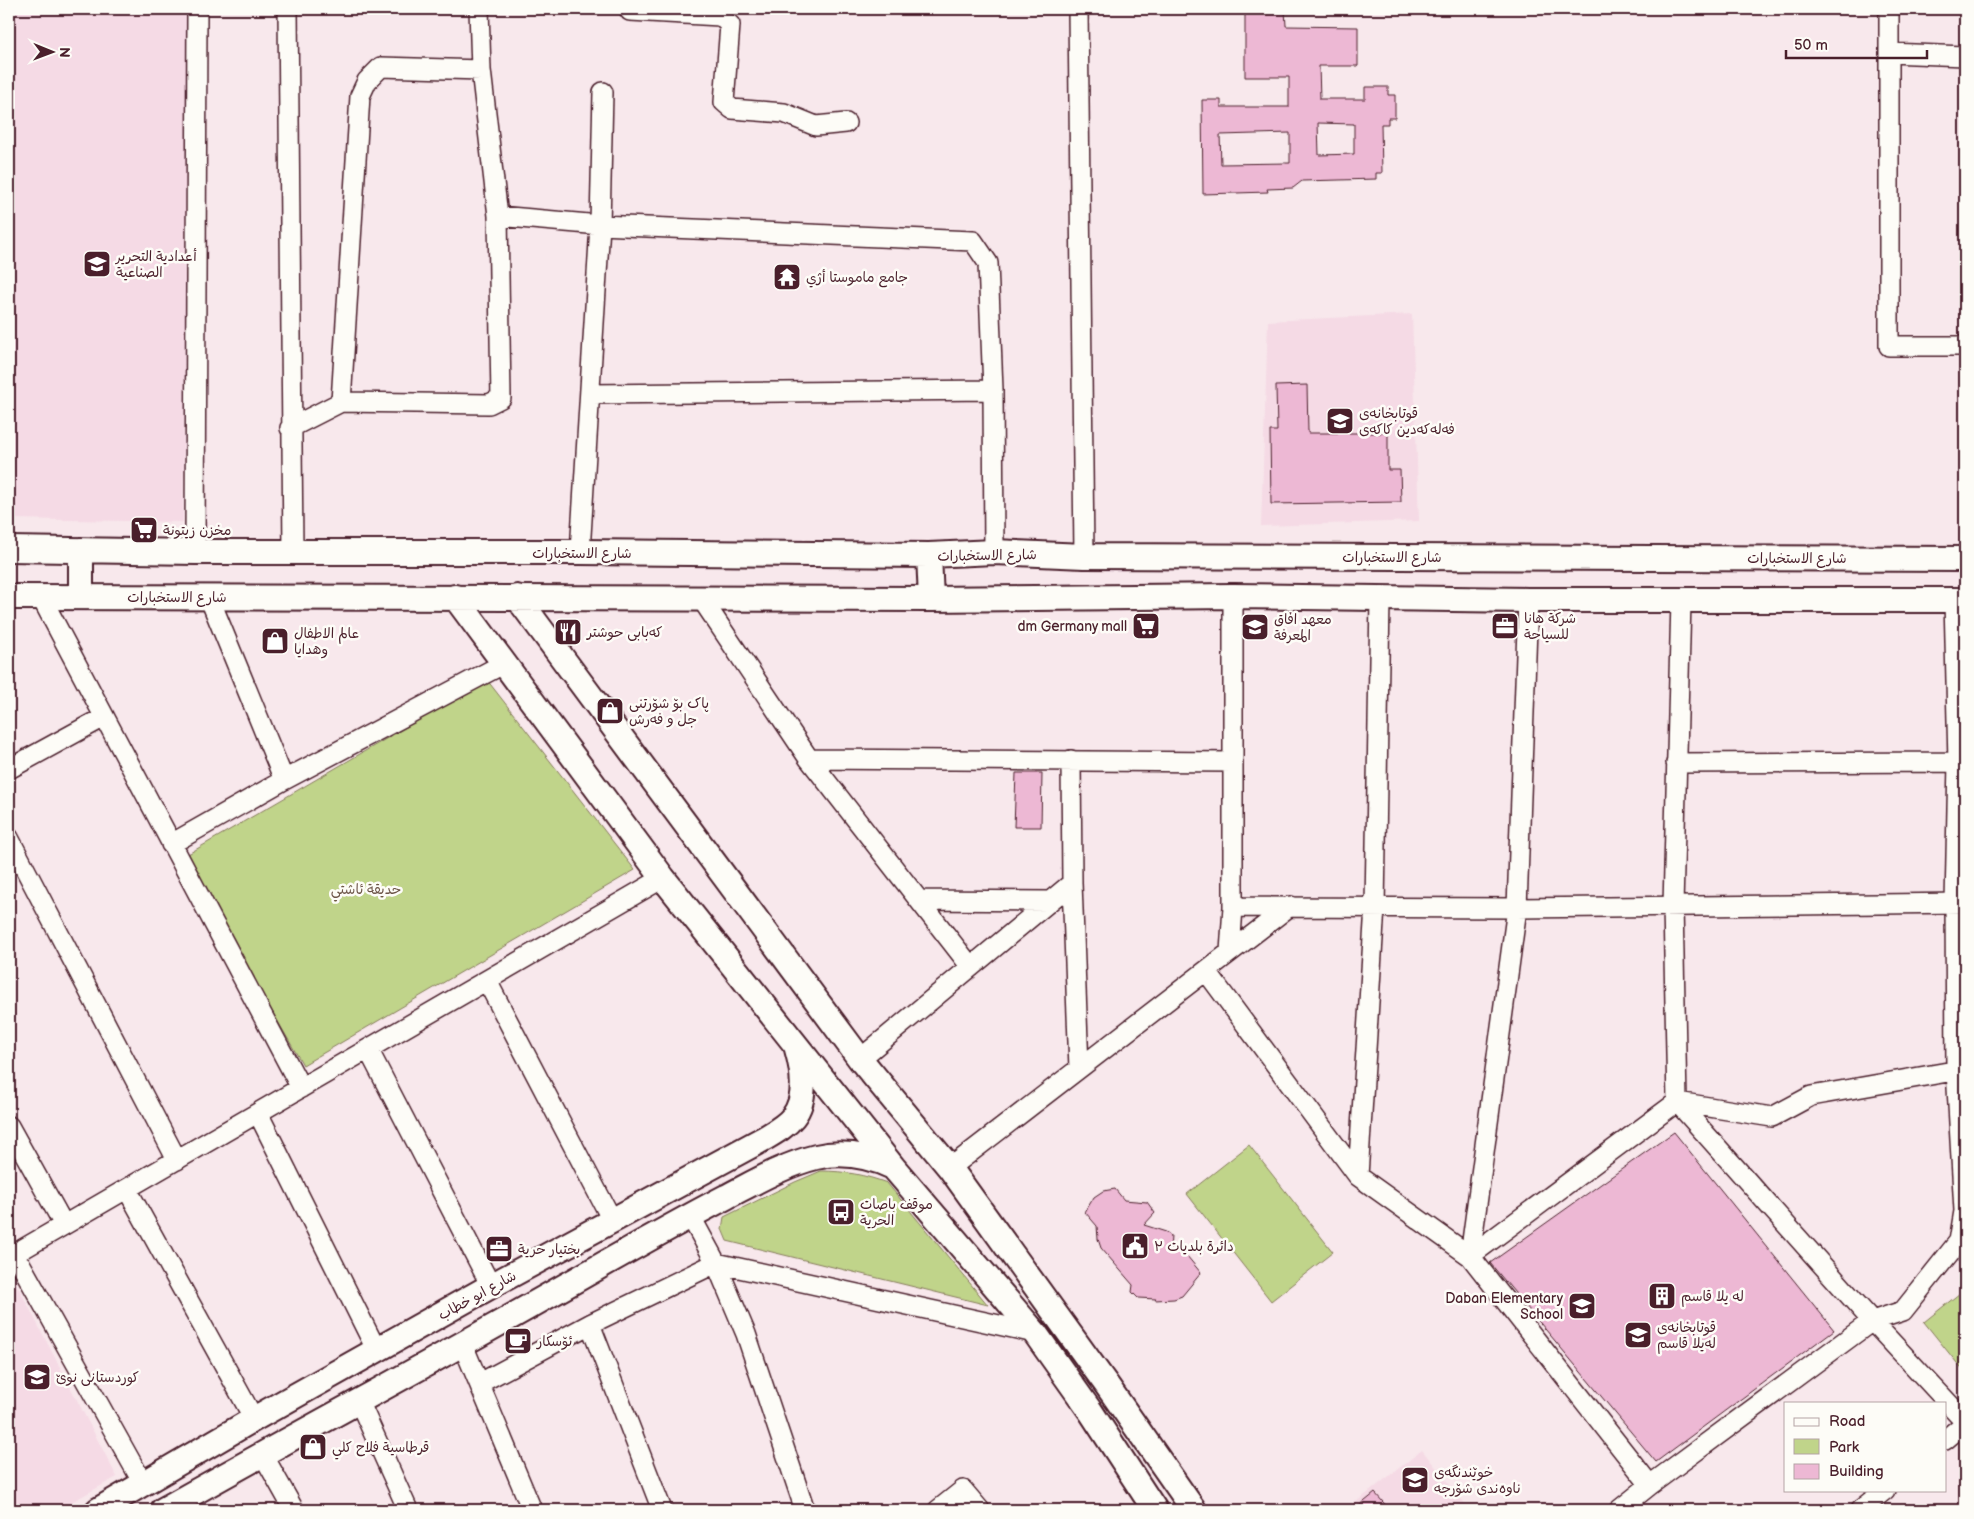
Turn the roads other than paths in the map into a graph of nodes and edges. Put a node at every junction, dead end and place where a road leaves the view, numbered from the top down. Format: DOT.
graph roads {
  1 [pos="197,9"];
  2 [pos="288,9"];
  3 [pos="479,9"];
  4 [pos="628,9"];
  5 [pos="1078,9"];
  6 [pos="1889,9"];
  7 [pos="1889,53"];
  8 [pos="1965,56"];
  9 [pos="481,70"];
  10 [pos="603,92"];
  11 [pos="846,122"];
  12 [pos="498,216"];
  13 [pos="600,225"];
  14 [pos="1965,346"];
  15 [pos="993,390"];
  16 [pos="591,394"];
  17 [pos="341,402"];
  18 [pos="290,428"];
  19 [pos="9,549"];
  20 [pos="81,550"];
  21 [pos="293,551"];
  22 [pos="195,552"];
  23 [pos="580,552"];
  24 [pos="994,552"];
  25 [pos="929,555"];
  26 [pos="1084,556"];
  27 [pos="1965,559"];
  28 [pos="517,596"];
  29 [pos="1233,596"];
  30 [pos="9,597"];
  31 [pos="40,597"];
  32 [pos="82,597"];
  33 [pos="209,597"];
  34 [pos="455,597"];
  35 [pos="701,598"];
  36 [pos="931,599"];
  37 [pos="1380,599"];
  38 [pos="1528,600"];
  39 [pos="1960,600"];
  40 [pos="1681,601"];
  41 [pos="503,664"];
  42 [pos="104,717"];
  43 [pos="809,759"];
  44 [pos="1071,760"];
  45 [pos="1233,762"];
  46 [pos="1962,762"];
  47 [pos="1676,763"];
  48 [pos="9,769"];
  49 [pos="284,780"];
  50 [pos="9,838"];
  51 [pos="172,844"];
  52 [pos="663,878"];
  53 [pos="1072,883"];
  54 [pos="919,900"];
  55 [pos="1050,901"];
  56 [pos="1960,903"];
  57 [pos="1290,906"];
  58 [pos="1673,906"];
  59 [pos="1233,907"];
  60 [pos="1375,907"];
  61 [pos="1517,908"];
  62 [pos="1230,952"];
  63 [pos="971,967"];
  64 [pos="1206,971"];
  65 [pos="487,981"];
  66 [pos="796,1047"];
  67 [pos="368,1049"];
  68 [pos="860,1058"];
  69 [pos="1079,1068"];
  70 [pos="1960,1070"];
  71 [pos="301,1088"];
  72 [pos="1678,1102"];
  73 [pos="258,1113"];
  74 [pos="9,1126"];
  75 [pos="765,1138"];
  76 [pos="177,1160"];
  77 [pos="893,1167"];
  78 [pos="781,1168"];
  79 [pos="950,1168"];
  80 [pos="1358,1176"];
  81 [pos="127,1189"];
  82 [pos="690,1215"];
  83 [pos="612,1220"];
  84 [pos="64,1225"];
  85 [pos="12,1255"];
  86 [pos="1470,1256"];
  87 [pos="716,1263"];
  88 [pos="491,1286"];
  89 [pos="1872,1321"];
  90 [pos="590,1324"];
  91 [pos="1035,1333"];
  92 [pos="463,1344"];
  93 [pos="377,1351"];
  94 [pos="480,1383"];
  95 [pos="359,1401"];
  96 [pos="254,1419"];
  97 [pos="1965,1422"];
  98 [pos="1946,1439"];
  99 [pos="262,1453"];
  100 [pos="144,1485"];
  101 [pos="1650,1485"];
  102 [pos="1882,1492"];
  103 [pos="98,1510"];
  104 [pos="163,1510"];
  105 [pos="294,1510"];
  106 [pos="408,1510"];
  107 [pos="532,1510"];
  108 [pos="662,1510"];
  109 [pos="804,1510"];
  110 [pos="938,1510"];
  111 [pos="980,1510"];
  112 [pos="1155,1510"];
  113 [pos="1194,1510"];
  114 [pos="1619,1510"];
  115 [pos="1860,1510"];
  1 -- 22 [label="street"];
  2 -- 18 [label="street"];
  3 -- 9 [label="street"];
  4 -- 11 [label="street"];
  5 -- 26 [label="street"];
  6 -- 7 [label="street"];
  7 -- 8 [label="street"];
  7 -- 14 [label="street"];
  9 -- 12 [label="street"];
  9 -- 17 [label="street"];
  10 -- 13 [label="street"];
  12 -- 13 [label="street"];
  12 -- 17 [label="street"];
  13 -- 15 [label="street"];
  13 -- 16 [label="street"];
  15 -- 16 [label="street"];
  15 -- 24 [label="street"];
  16 -- 23 [label="street"];
  17 -- 18 [label="street"];
  18 -- 21 [label="street"];
  19 -- 20 [label="main road, شارع الاستخبارات"];
  20 -- 22 [label="main road, شارع الاستخبارات"];
  20 -- 32 [label="main road"];
  21 -- 22 [label="main road, شارع الاستخبارات"];
  21 -- 23 [label="main road, شارع الاستخبارات"];
  23 -- 25 [label="main road, شارع الاستخبارات"];
  24 -- 25 [label="main road, شارع الاستخبارات"];
  24 -- 26 [label="main road, شارع الاستخبارات"];
  25 -- 36 [label="main road"];
  26 -- 27 [label="main road, شارع الاستخبارات"];
  28 -- 34 [label="main road, شارع الاستخبارات"];
  28 -- 35 [label="main road, شارع الاستخبارات"];
  28 -- 68 [label="main road"];
  29 -- 36 [label="main road, شارع الاستخبارات"];
  29 -- 37 [label="main road, شارع الاستخبارات"];
  29 -- 45 [label="street"];
  30 -- 31 [label="main road, شارع الاستخبارات"];
  31 -- 32 [label="main road, شارع الاستخبارات"];
  31 -- 42 [label="street"];
  32 -- 33 [label="main road, شارع الاستخبارات"];
  33 -- 34 [label="main road, شارع الاستخبارات"];
  33 -- 49 [label="street"];
  34 -- 41 [label="main road"];
  35 -- 36 [label="main road, شارع الاستخبارات"];
  35 -- 43 [label="street"];
  37 -- 38 [label="main road, شارع الاستخبارات"];
  37 -- 60 [label="street"];
  38 -- 40 [label="main road, شارع الاستخبارات"];
  38 -- 61 [label="street"];
  39 -- 40 [label="main road, شارع الاستخبارات"];
  39 -- 46 [label="street"];
  40 -- 47 [label="street"];
  41 -- 49 [label="street"];
  41 -- 52 [label="main road"];
  42 -- 48 [label="street"];
  42 -- 51 [label="street"];
  43 -- 44 [label="street"];
  43 -- 54 [label="street"];
  44 -- 45 [label="street"];
  44 -- 53 [label="street"];
  45 -- 59 [label="street"];
  46 -- 47 [label="street"];
  46 -- 56 [label="street"];
  47 -- 58 [label="street"];
  49 -- 51 [label="street"];
  50 -- 76 [label="street"];
  51 -- 71 [label="street"];
  52 -- 65 [label="street"];
  52 -- 66 [label="main road"];
  53 -- 55 [label="street"];
  53 -- 69 [label="street"];
  54 -- 55 [label="street"];
  54 -- 63 [label="street"];
  55 -- 63 [label="street"];
  56 -- 58 [label="street"];
  56 -- 70 [label="street"];
  57 -- 59 [label="street"];
  57 -- 60 [label="street"];
  57 -- 62 [label="street"];
  58 -- 61 [label="street"];
  58 -- 72 [label="street"];
  59 -- 62 [label="street"];
  60 -- 61 [label="street"];
  60 -- 80 [label="street"];
  61 -- 86 [label="street"];
  62 -- 64 [label="street"];
  63 -- 68 [label="street"];
  64 -- 69 [label="street"];
  64 -- 80 [label="street"];
  65 -- 67 [label="street"];
  65 -- 83 [label="street"];
  66 -- 75 [label="main road, شارع ابو خطاب"];
  66 -- 77 [label="main road"];
  67 -- 71 [label="street"];
  67 -- 88 [label="street"];
  68 -- 79 [label="main road"];
  69 -- 79 [label="street"];
  70 -- 72 [label="street"];
  70 -- 89 [label="street"];
  71 -- 73 [label="street"];
  72 -- 86 [label="street"];
  72 -- 89 [label="street"];
  73 -- 76 [label="street"];
  73 -- 93 [label="street"];
  74 -- 84 [label="street"];
  75 -- 78 [label="main road"];
  75 -- 83 [label="main road, شارع ابو خطاب"];
  76 -- 81 [label="street"];
  77 -- 78 [label="main road"];
  77 -- 91 [label="main road"];
  78 -- 82 [label="main road"];
  79 -- 113 [label="main road"];
  80 -- 86 [label="street"];
  81 -- 84 [label="street"];
  81 -- 96 [label="street"];
  82 -- 87 [label="street"];
  82 -- 92 [label="main road"];
  83 -- 88 [label="main road, شارع ابو خطاب"];
  84 -- 85 [label="street"];
  85 -- 100 [label="street"];
  86 -- 101 [label="street"];
  87 -- 90 [label="street"];
  87 -- 91 [label="street"];
  87 -- 109 [label="street"];
  88 -- 93 [label="main road, شارع ابو خطاب"];
  89 -- 97 [label="street"];
  89 -- 101 [label="street"];
  90 -- 94 [label="street"];
  90 -- 108 [label="street"];
  91 -- 112 [label="main road"];
  92 -- 94 [label="street"];
  92 -- 95 [label="main road"];
  93 -- 96 [label="main road, شارع ابو خطاب"];
  94 -- 107 [label="street"];
  95 -- 99 [label="main road"];
  95 -- 106 [label="street"];
  96 -- 100 [label="main road, شارع ابو خطاب"];
  97 -- 98 [label="street"];
  99 -- 104 [label="main road"];
  99 -- 105 [label="street"];
  100 -- 103 [label="main road, شارع ابو خطاب"];
  101 -- 114 [label="street"];
  102 -- 115 [label="street"];
  110 -- 111 [label="street"];
}
